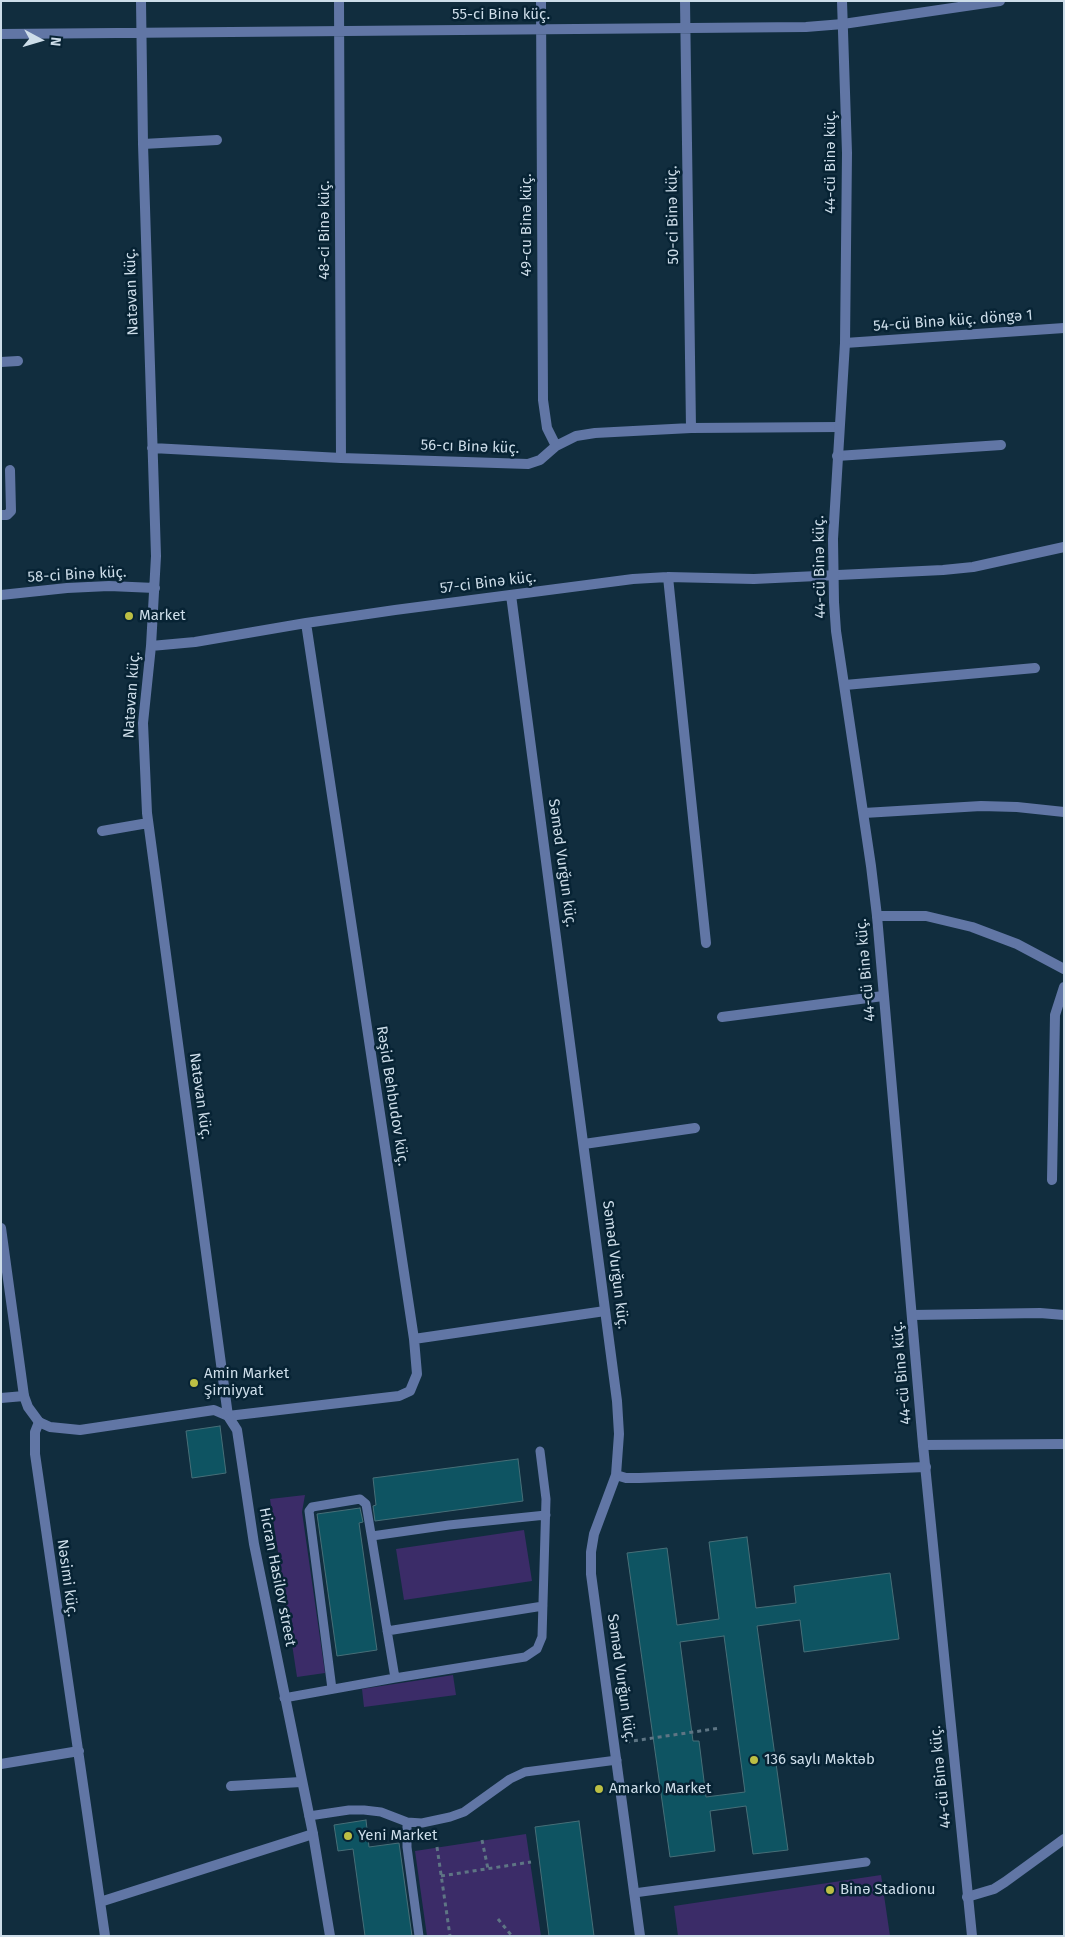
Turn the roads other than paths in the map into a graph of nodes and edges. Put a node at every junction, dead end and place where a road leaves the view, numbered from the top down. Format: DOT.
graph roads {
  1 [pos="141,1"];
  2 [pos="339,1"];
  3 [pos="542,1"];
  4 [pos="685,1"];
  5 [pos="842,1"];
  6 [pos="1000,1"];
  7 [pos="843,24"];
  8 [pos="685,29"];
  9 [pos="339,30"];
  10 [pos="542,30"];
  11 [pos="141,32"];
  12 [pos="1,34"];
  13 [pos="218,140"];
  14 [pos="143,144"];
  15 [pos="1064,328"];
  16 [pos="845,343"];
  17 [pos="18,361"];
  18 [pos="1,362"];
  19 [pos="839,426"];
  20 [pos="691,428"];
  21 [pos="1001,445"];
  22 [pos="556,446"];
  23 [pos="152,448"];
  24 [pos="838,456"];
  25 [pos="341,458"];
  26 [pos="10,470"];
  27 [pos="1,516"];
  28 [pos="1064,547"];
  29 [pos="832,575"];
  30 [pos="668,577"];
  31 [pos="155,588"];
  32 [pos="1,595"];
  33 [pos="511,595"];
  34 [pos="306,622"];
  35 [pos="151,646"];
  36 [pos="1035,668"];
  37 [pos="844,685"];
  38 [pos="1064,812"];
  39 [pos="864,813"];
  40 [pos="148,823"];
  41 [pos="102,831"];
  42 [pos="876,916"];
  43 [pos="706,943"];
  44 [pos="1064,969"];
  45 [pos="1064,987"];
  46 [pos="883,996"];
  47 [pos="722,1017"];
  48 [pos="695,1128"];
  49 [pos="584,1144"];
  50 [pos="1052,1180"];
  51 [pos="1,1228"];
  52 [pos="606,1311"];
  53 [pos="1064,1314"];
  54 [pos="912,1315"];
  55 [pos="414,1339"];
  56 [pos="24,1396"];
  57 [pos="1,1398"];
  58 [pos="228,1416"];
  59 [pos="39,1422"];
  60 [pos="1064,1444"];
  61 [pos="923,1445"];
  62 [pos="540,1451"];
  63 [pos="926,1467"];
  64 [pos="616,1475"];
  65 [pos="546,1515"];
  66 [pos="372,1536"];
  67 [pos="543,1606"];
  68 [pos="387,1631"];
  69 [pos="394,1678"];
  70 [pos="332,1688"];
  71 [pos="284,1698"];
  72 [pos="79,1751"];
  73 [pos="617,1760"];
  74 [pos="1,1764"];
  75 [pos="301,1782"];
  76 [pos="231,1786"];
  77 [pos="309,1816"];
  78 [pos="407,1822"];
  79 [pos="313,1834"];
  80 [pos="1064,1839"];
  81 [pos="866,1862"];
  82 [pos="634,1893"];
  83 [pos="968,1897"];
  84 [pos="100,1902"];
  85 [pos="105,1936"];
  86 [pos="330,1936"];
  87 [pos="419,1936"];
  88 [pos="640,1936"];
  89 [pos="972,1936"];
  1 -- 11 [label="street, Natəvan küç."];
  2 -- 9 [label="street, 48-ci Binə küç."];
  3 -- 10 [label="street, 49-cu Binə küç."];
  4 -- 8 [label="street, 50-ci Binə küç."];
  5 -- 7 [label="street, 44-cü Binə küç."];
  6 -- 7 [label="street, 55-ci Binə küç."];
  7 -- 8 [label="street, 55-ci Binə küç."];
  7 -- 16 [label="street, 44-cü Binə küç."];
  8 -- 10 [label="street, 55-ci Binə küç."];
  8 -- 20 [label="street, 50-ci Binə küç."];
  9 -- 10 [label="street, 55-ci Binə küç."];
  9 -- 11 [label="street, 55-ci Binə küç."];
  9 -- 25 [label="street, 48-ci Binə küç."];
  10 -- 22 [label="street, 49-cu Binə küç."];
  11 -- 12 [label="street, 55-ci Binə küç."];
  11 -- 14 [label="street, Natəvan küç."];
  13 -- 14 [label="street"];
  14 -- 23 [label="street, Natəvan küç."];
  15 -- 16 [label="street, 54-cü Binə küç. döngə 1"];
  16 -- 19 [label="street, 44-cü Binə küç."];
  17 -- 18 [label="street"];
  19 -- 20 [label="street, 56-cı Binə küç."];
  19 -- 24 [label="street, 44-cü Binə küç."];
  20 -- 22 [label="street, 56-cı Binə küç."];
  21 -- 24 [label="street"];
  22 -- 25 [label="street, 56-cı Binə küç."];
  23 -- 25 [label="street, 56-cı Binə küç."];
  23 -- 31 [label="street, Natəvan küç."];
  24 -- 29 [label="street, 44-cü Binə küç."];
  26 -- 27 [label="street"];
  28 -- 29 [label="street, 57-ci Binə küç."];
  29 -- 30 [label="street, 57-ci Binə küç."];
  29 -- 37 [label="street, 44-cü Binə küç."];
  30 -- 33 [label="street, 57-ci Binə küç."];
  30 -- 43 [label="street"];
  31 -- 32 [label="street, 58-ci Binə küç."];
  31 -- 35 [label="street, Natəvan küç."];
  33 -- 34 [label="street, 57-ci Binə küç."];
  33 -- 49 [label="street, Səməd Vurğun küç."];
  34 -- 35 [label="street, 57-ci Binə küç."];
  34 -- 55 [label="street, Rəşid Behbudov küç."];
  35 -- 40 [label="street, Natəvan küç."];
  36 -- 37 [label="street"];
  37 -- 39 [label="street, 44-cü Binə küç."];
  38 -- 39 [label="street"];
  39 -- 42 [label="street, 44-cü Binə küç."];
  40 -- 41 [label="street"];
  40 -- 58 [label="street, Natəvan küç."];
  42 -- 44 [label="street"];
  42 -- 46 [label="street, 44-cü Binə küç."];
  45 -- 50 [label="street"];
  46 -- 47 [label="street"];
  46 -- 54 [label="street, 44-cü Binə küç."];
  48 -- 49 [label="street"];
  49 -- 52 [label="street, Səməd Vurğun küç."];
  51 -- 56 [label="street"];
  52 -- 55 [label="street"];
  52 -- 64 [label="street, Səməd Vurğun küç."];
  53 -- 54 [label="street"];
  54 -- 61 [label="street, 44-cü Binə küç."];
  55 -- 58 [label="street, Rəşid Behbudov küç."];
  56 -- 57 [label="street"];
  56 -- 59 [label="street"];
  58 -- 59 [label="street"];
  58 -- 71 [label="street, Hicran Hasilov street"];
  59 -- 72 [label="street, Nəsimi küç."];
  60 -- 61 [label="street"];
  61 -- 63 [label="street, 44-cü Binə küç."];
  62 -- 65 [label="lane"];
  63 -- 64 [label="street"];
  63 -- 83 [label="street, 44-cü Binə küç."];
  64 -- 73 [label="street, Səməd Vurğun küç."];
  65 -- 66 [label="lane"];
  65 -- 67 [label="lane"];
  66 -- 68 [label="lane"];
  66 -- 70 [label="lane"];
  67 -- 68 [label="lane"];
  67 -- 69 [label="lane"];
  68 -- 69 [label="lane"];
  69 -- 70 [label="lane"];
  70 -- 71 [label="lane"];
  71 -- 75 [label="street, Hicran Hasilov street"];
  72 -- 74 [label="street"];
  72 -- 84 [label="street, Nəsimi küç."];
  73 -- 78 [label="lane"];
  73 -- 82 [label="street, Səməd Vurğun küç."];
  75 -- 76 [label="street"];
  75 -- 77 [label="street, Hicran Hasilov street"];
  77 -- 78 [label="lane"];
  77 -- 79 [label="street, Hicran Hasilov street"];
  78 -- 87 [label="lane"];
  79 -- 84 [label="street"];
  79 -- 86 [label="street, Hicran Hasilov street"];
  80 -- 83 [label="street"];
  81 -- 82 [label="lane"];
  82 -- 88 [label="street, Səməd Vurğun küç."];
  83 -- 89 [label="street, 44-cü Binə küç."];
  84 -- 85 [label="street, Nəsimi küç."];
}
